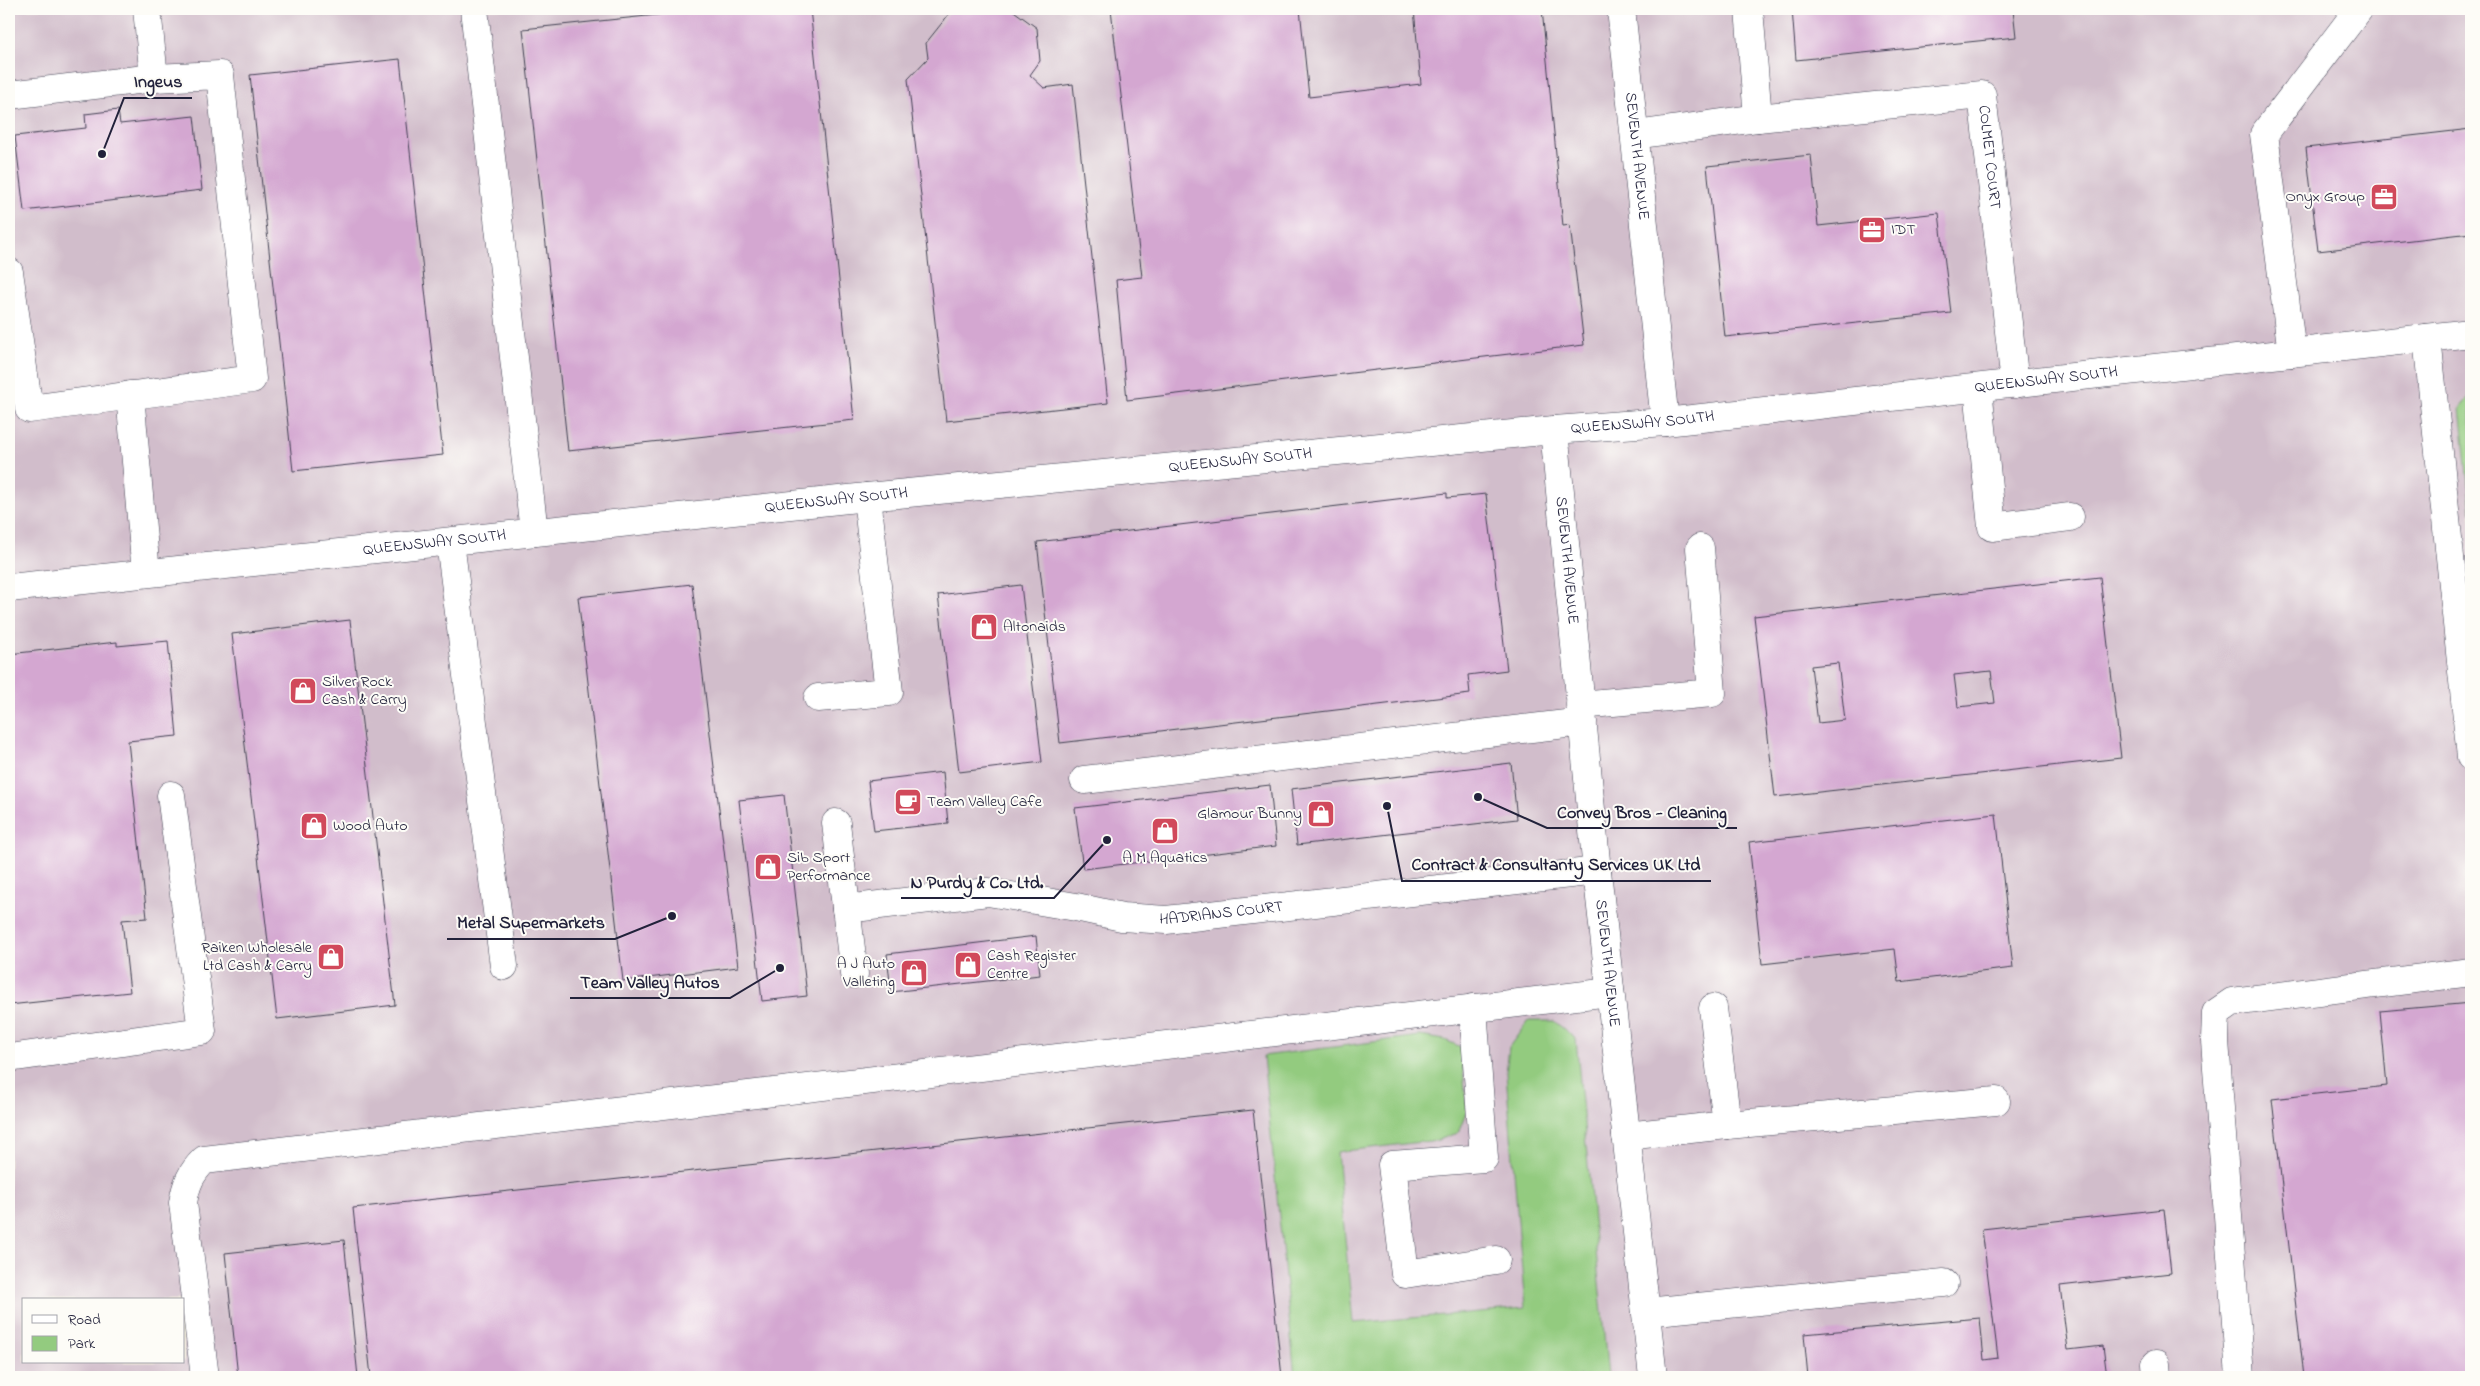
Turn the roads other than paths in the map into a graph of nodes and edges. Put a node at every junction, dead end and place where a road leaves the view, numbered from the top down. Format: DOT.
graph roads {
  1 [pos="147,9"];
  2 [pos="474,9"];
  3 [pos="1621,9"];
  4 [pos="1749,9"];
  5 [pos="2359,9"];
  6 [pos="154,78"];
  7 [pos="9,95"];
  8 [pos="1758,118"];
  9 [pos="1635,136"];
  10 [pos="9,272"];
  11 [pos="2471,333"];
  12 [pos="2427,338"];
  13 [pos="2292,353"];
  14 [pos="2015,384"];
  15 [pos="1978,388"];
  16 [pos="130,395"];
  17 [pos="1664,422"];
  18 [pos="1554,430"];
  19 [pos="867,497"];
  20 [pos="2070,517"];
  21 [pos="534,532"];
  22 [pos="450,542"];
  23 [pos="1700,548"];
  24 [pos="146,573"];
  25 [pos="9,588"];
  26 [pos="818,698"];
  27 [pos="1582,713"];
  28 [pos="2471,757"];
  29 [pos="1084,780"];
  30 [pos="172,796"];
  31 [pos="836,823"];
  32 [pos="1597,871"];
  33 [pos="846,909"];
  34 [pos="504,966"];
  35 [pos="2471,972"];
  36 [pos="854,974"];
  37 [pos="1610,992"];
  38 [pos="1473,1008"];
  39 [pos="1713,1008"];
  40 [pos="9,1058"];
  41 [pos="1996,1101"];
  42 [pos="1727,1125"];
  43 [pos="1626,1136"];
  44 [pos="1496,1260"];
  45 [pos="1944,1283"];
  46 [pos="1646,1312"];
  47 [pos="205,1377"];
  48 [pos="1653,1377"];
  49 [pos="2240,1377"];
  1 -- 6 [label="street"];
  2 -- 21 [label="street"];
  3 -- 9 [label="street, SEVENTH AVENUE"];
  4 -- 8 [label="street"];
  5 -- 13 [label="street"];
  6 -- 7 [label="street"];
  6 -- 16 [label="street"];
  8 -- 9 [label="street, COLMET COURT"];
  8 -- 14 [label="street, COLMET COURT"];
  9 -- 17 [label="street, SEVENTH AVENUE"];
  10 -- 16 [label="street"];
  11 -- 12 [label="street, QUEENSWAY SOUTH"];
  12 -- 13 [label="street, QUEENSWAY SOUTH"];
  12 -- 28 [label="street"];
  13 -- 14 [label="street, QUEENSWAY SOUTH"];
  14 -- 15 [label="street, QUEENSWAY SOUTH"];
  15 -- 17 [label="street, QUEENSWAY SOUTH"];
  15 -- 20 [label="street"];
  16 -- 24 [label="street"];
  17 -- 18 [label="street, QUEENSWAY SOUTH"];
  18 -- 19 [label="street, QUEENSWAY SOUTH"];
  18 -- 27 [label="street, SEVENTH AVENUE"];
  19 -- 21 [label="street, QUEENSWAY SOUTH"];
  19 -- 26 [label="street"];
  21 -- 22 [label="street, QUEENSWAY SOUTH"];
  22 -- 24 [label="street, QUEENSWAY SOUTH"];
  22 -- 34 [label="street"];
  23 -- 27 [label="street"];
  24 -- 25 [label="street, QUEENSWAY SOUTH"];
  27 -- 29 [label="street"];
  27 -- 32 [label="street, SEVENTH AVENUE"];
  30 -- 40 [label="street"];
  31 -- 33 [label="street"];
  32 -- 33 [label="street, HADRIANS COURT"];
  32 -- 37 [label="street, SEVENTH AVENUE"];
  33 -- 36 [label="street"];
  35 -- 49 [label="street"];
  37 -- 38 [label="street"];
  37 -- 43 [label="street, SEVENTH AVENUE"];
  38 -- 44 [label="street"];
  38 -- 47 [label="street"];
  39 -- 42 [label="street"];
  41 -- 42 [label="street"];
  42 -- 43 [label="street"];
  43 -- 46 [label="street, SEVENTH AVENUE"];
  45 -- 46 [label="street"];
  46 -- 48 [label="street, SEVENTH AVENUE"];
}
